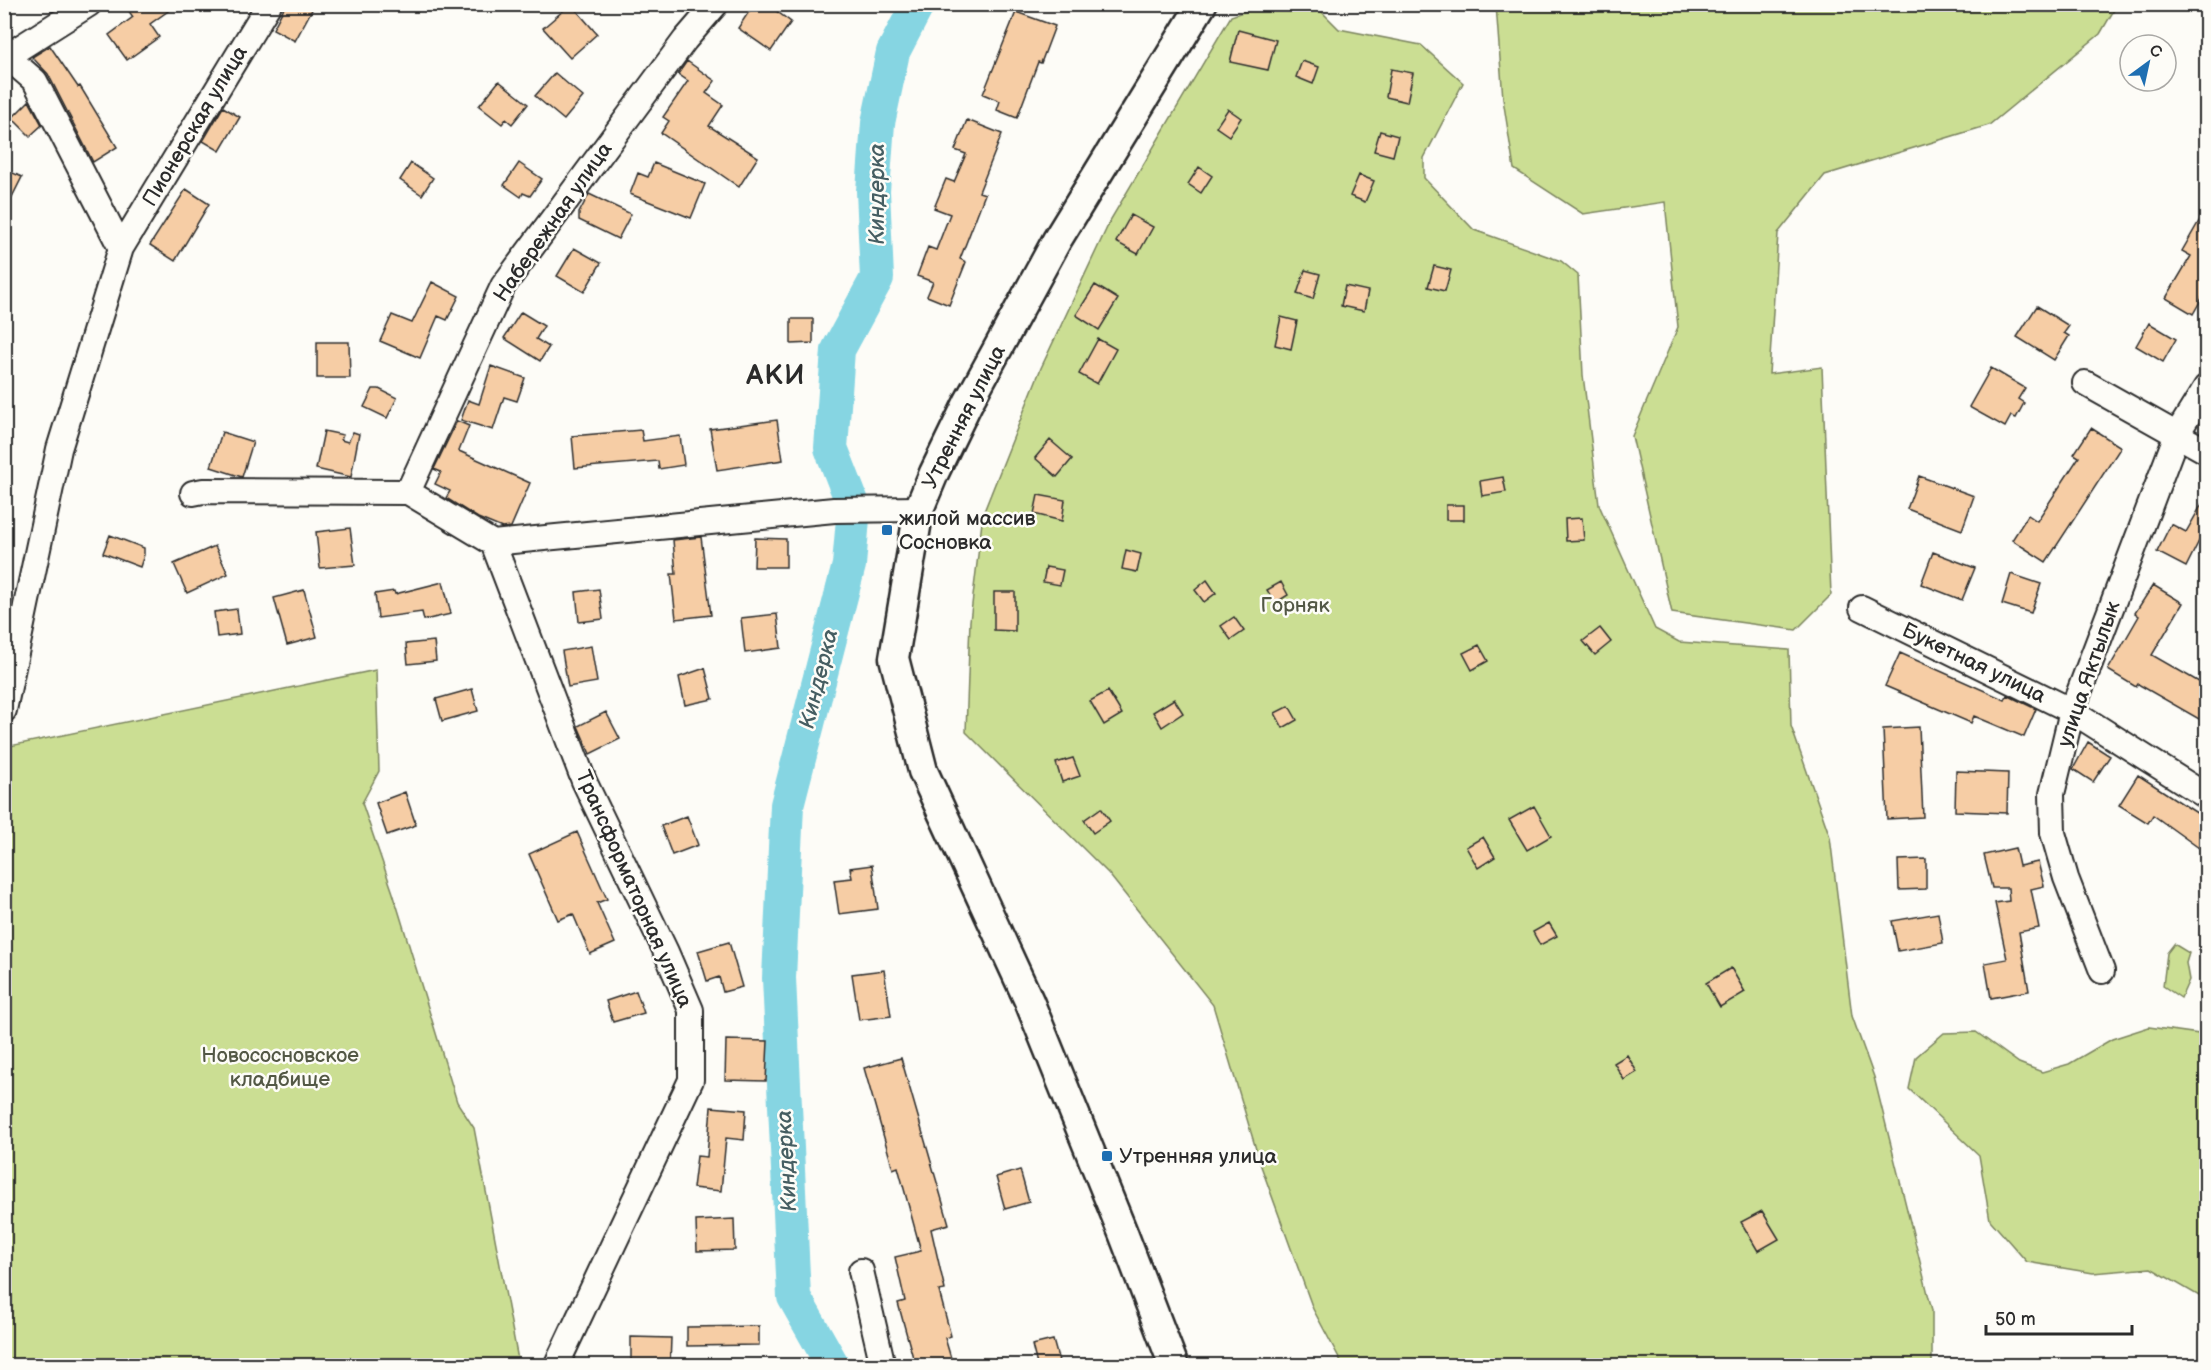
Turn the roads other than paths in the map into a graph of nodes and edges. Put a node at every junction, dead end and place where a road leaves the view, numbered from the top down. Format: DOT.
graph roads {
  1 [pos="89,4"];
  2 [pos="269,4"];
  3 [pos="716,4"];
  4 [pos="1203,4"];
  5 [pos="5,55"];
  6 [pos="121,248"];
  7 [pos="2085,383"];
  8 [pos="2206,387"];
  9 [pos="2177,434"];
  10 [pos="2206,451"];
  11 [pos="408,492"];
  12 [pos="194,493"];
  13 [pos="919,509"];
  14 [pos="493,543"];
  15 [pos="1862,608"];
  16 [pos="4,710"];
  17 [pos="2072,711"];
  18 [pos="2206,796"];
  19 [pos="2102,971"];
  20 [pos="861,1271"];
  21 [pos="556,1365"];
  22 [pos="882,1365"];
  23 [pos="1174,1365"];
  1 -- 5 [label="street"];
  2 -- 6 [label="street, Пионерская улица"];
  3 -- 11 [label="street, Набережная улица"];
  4 -- 13 [label="street, Утренняя улица"];
  5 -- 6 [label="street"];
  6 -- 16 [label="street, Пионерская улица"];
  7 -- 9 [label="street"];
  8 -- 9 [label="street, улица Яктылык"];
  9 -- 10 [label="street"];
  9 -- 17 [label="street, улица Яктылык"];
  11 -- 12 [label="street"];
  11 -- 14 [label="street"];
  13 -- 14 [label="street"];
  13 -- 23 [label="street, Утренняя улица"];
  14 -- 21 [label="street, Трансформаторная улица"];
  15 -- 17 [label="street, Букетная улица"];
  17 -- 18 [label="street, Букетная улица"];
  17 -- 19 [label="street, улица Яктылык"];
  20 -- 22 [label="street"];
}
